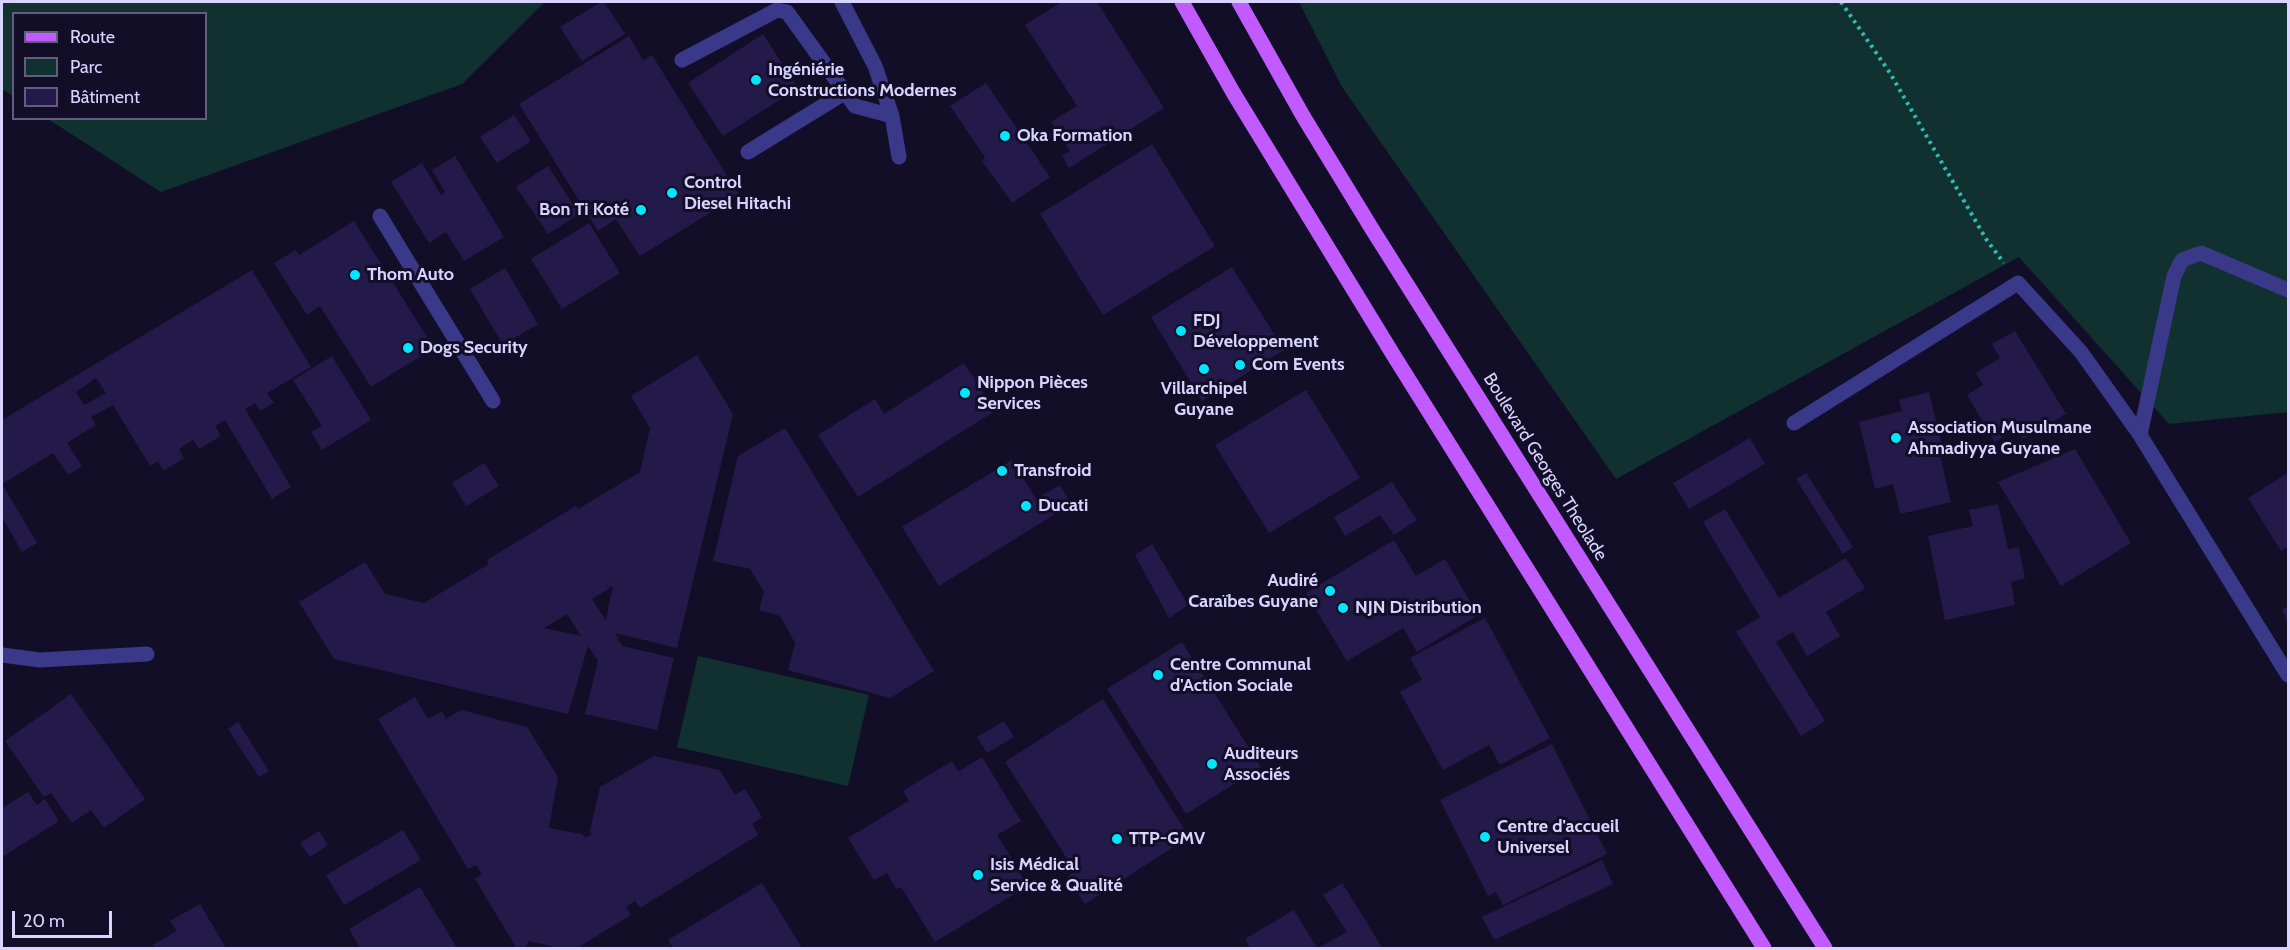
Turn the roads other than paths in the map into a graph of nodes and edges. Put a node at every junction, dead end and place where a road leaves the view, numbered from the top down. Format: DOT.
graph roads {
  1 [pos="842,2"];
  2 [pos="1182,2"];
  3 [pos="1239,2"];
  4 [pos="682,60"];
  5 [pos="844,93"];
  6 [pos="892,116"];
  7 [pos="748,152"];
  8 [pos="899,157"];
  9 [pos="380,216"];
  10 [pos="2289,290"];
  11 [pos="493,402"];
  12 [pos="1794,423"];
  13 [pos="2140,435"];
  14 [pos="147,654"];
  15 [pos="2,655"];
  16 [pos="2289,675"];
  17 [pos="1764,948"];
  18 [pos="1826,948"];
  1 -- 6 [label="lane"];
  2 -- 17 [label="main road"];
  3 -- 18 [label="main road, Boulevard Georges Theolade"];
  4 -- 5 [label="lane"];
  5 -- 6 [label="lane"];
  5 -- 7 [label="lane"];
  6 -- 8 [label="lane"];
  9 -- 11 [label="lane"];
  10 -- 13 [label="lane"];
  12 -- 13 [label="lane"];
  13 -- 16 [label="lane"];
  14 -- 15 [label="lane"];
}
